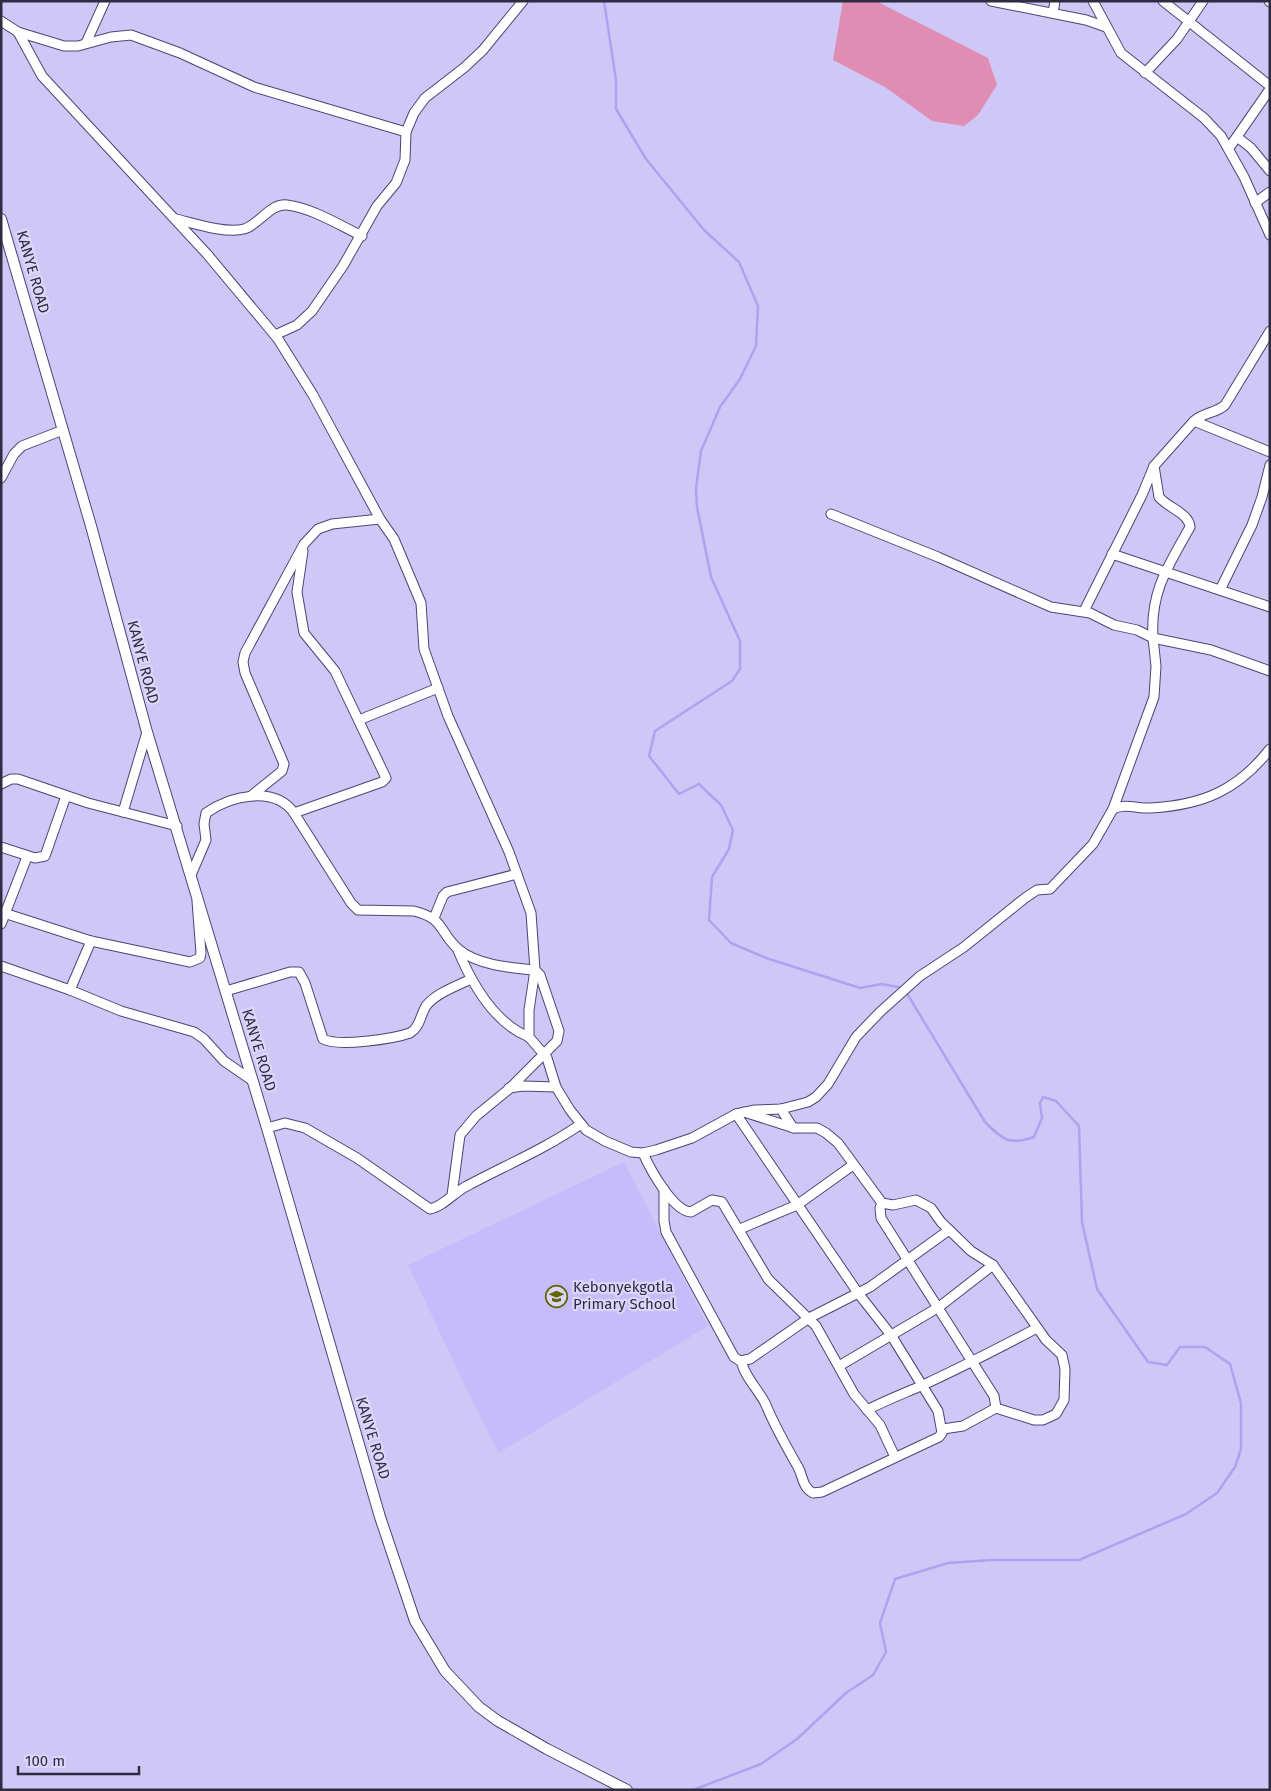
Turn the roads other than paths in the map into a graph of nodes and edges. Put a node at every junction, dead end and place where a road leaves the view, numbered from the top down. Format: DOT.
graph roads {
  1 [pos="105,1"];
  2 [pos="523,1"];
  3 [pos="991,1"];
  4 [pos="1055,1"];
  5 [pos="1164,1"];
  6 [pos="1203,1"];
  7 [pos="1096,3"];
  8 [pos="1053,13"];
  9 [pos="1,22"];
  10 [pos="1189,23"];
  11 [pos="1106,27"];
  12 [pos="18,32"];
  13 [pos="86,43"];
  14 [pos="1145,73"];
  15 [pos="1270,88"];
  16 [pos="406,132"];
  17 [pos="1237,137"];
  18 [pos="1229,148"];
  19 [pos="1270,171"];
  20 [pos="1270,192"];
  21 [pos="1255,203"];
  22 [pos="1,219"];
  23 [pos="176,219"];
  24 [pos="1270,235"];
  25 [pos="362,236"];
  26 [pos="1270,332"];
  27 [pos="275,335"];
  28 [pos="1194,420"];
  29 [pos="63,430"];
  30 [pos="1270,452"];
  31 [pos="1270,465"];
  32 [pos="1154,466"];
  33 [pos="1,478"];
  34 [pos="831,514"];
  35 [pos="380,519"];
  36 [pos="304,544"];
  37 [pos="1112,554"];
  38 [pos="1166,571"];
  39 [pos="1220,590"];
  40 [pos="1270,607"];
  41 [pos="1084,611"];
  42 [pos="1153,638"];
  43 [pos="1270,671"];
  44 [pos="438,688"];
  45 [pos="358,720"];
  46 [pos="147,732"];
  47 [pos="1270,749"];
  48 [pos="1,784"];
  49 [pos="66,796"];
  50 [pos="251,796"];
  51 [pos="1113,809"];
  52 [pos="123,812"];
  53 [pos="294,812"];
  54 [pos="177,826"];
  55 [pos="1,847"];
  56 [pos="27,857"];
  57 [pos="517,874"];
  58 [pos="191,875"];
  59 [pos="197,896"];
  60 [pos="3,912"];
  61 [pos="434,918"];
  62 [pos="1,924"];
  63 [pos="90,941"];
  64 [pos="457,948"];
  65 [pos="1,966"];
  66 [pos="535,970"];
  67 [pos="471,979"];
  68 [pos="70,990"];
  69 [pos="226,991"];
  70 [pos="529,1037"];
  71 [pos="544,1054"];
  72 [pos="253,1081"];
  73 [pos="556,1087"];
  74 [pos="508,1088"];
  75 [pos="796,1106"];
  76 [pos="781,1109"];
  77 [pos="739,1113"];
  78 [pos="581,1124"];
  79 [pos="792,1124"];
  80 [pos="267,1128"];
  81 [pos="643,1153"];
  82 [pos="853,1165"];
  83 [pos="664,1189"];
  84 [pos="452,1195"];
  85 [pos="882,1203"];
  86 [pos="796,1205"];
  87 [pos="740,1229"];
  88 [pos="949,1230"];
  89 [pos="909,1261"];
  90 [pos="993,1265"];
  91 [pos="858,1293"];
  92 [pos="939,1307"];
  93 [pos="809,1318"];
  94 [pos="1037,1328"];
  95 [pos="891,1336"];
  96 [pos="742,1361"];
  97 [pos="972,1362"];
  98 [pos="839,1366"];
  99 [pos="921,1386"];
  100 [pos="996,1408"];
  101 [pos="867,1410"];
  102 [pos="943,1429"];
  103 [pos="895,1456"];
  104 [pos="627,1790"];
  1 -- 13 [label="street"];
  2 -- 16 [label="street"];
  3 -- 8 [label="street"];
  4 -- 8 [label="street"];
  5 -- 10 [label="street"];
  6 -- 10 [label="street"];
  7 -- 11 [label="street"];
  8 -- 11 [label="street"];
  9 -- 12 [label="street"];
  10 -- 14 [label="street"];
  10 -- 15 [label="street"];
  11 -- 14 [label="street"];
  12 -- 13 [label="street"];
  12 -- 23 [label="street"];
  13 -- 16 [label="street"];
  14 -- 18 [label="street"];
  15 -- 17 [label="street"];
  16 -- 25 [label="street"];
  17 -- 18 [label="street"];
  17 -- 19 [label="street"];
  18 -- 21 [label="street"];
  20 -- 21 [label="street"];
  21 -- 24 [label="street"];
  22 -- 29 [label="main road, KANYE ROAD"];
  23 -- 25 [label="street"];
  23 -- 27 [label="street"];
  25 -- 27 [label="street"];
  26 -- 28 [label="street"];
  27 -- 35 [label="street"];
  28 -- 30 [label="street"];
  28 -- 32 [label="street"];
  29 -- 33 [label="street"];
  29 -- 46 [label="main road, KANYE ROAD"];
  31 -- 39 [label="street"];
  32 -- 37 [label="street"];
  32 -- 38 [label="street"];
  34 -- 41 [label="street"];
  35 -- 36 [label="street"];
  35 -- 44 [label="street"];
  36 -- 45 [label="street"];
  36 -- 50 [label="street"];
  37 -- 38 [label="street"];
  37 -- 41 [label="street"];
  38 -- 39 [label="street"];
  38 -- 42 [label="street"];
  39 -- 40 [label="street"];
  41 -- 42 [label="street"];
  42 -- 43 [label="street"];
  42 -- 51 [label="street"];
  44 -- 45 [label="street"];
  44 -- 57 [label="street"];
  45 -- 53 [label="street"];
  46 -- 52 [label="street"];
  46 -- 54 [label="main road, KANYE ROAD"];
  47 -- 51 [label="street"];
  48 -- 49 [label="street"];
  49 -- 52 [label="street"];
  49 -- 56 [label="street"];
  50 -- 53 [label="street"];
  50 -- 58 [label="street"];
  51 -- 75 [label="street"];
  52 -- 54 [label="street"];
  53 -- 61 [label="street"];
  54 -- 58 [label="main road, KANYE ROAD"];
  55 -- 56 [label="street"];
  56 -- 60 [label="street"];
  57 -- 61 [label="street"];
  57 -- 66 [label="street"];
  58 -- 59 [label="main road, KANYE ROAD"];
  59 -- 63 [label="street"];
  59 -- 69 [label="main road, KANYE ROAD"];
  60 -- 62 [label="street"];
  60 -- 63 [label="street"];
  61 -- 64 [label="street"];
  63 -- 68 [label="street"];
  64 -- 66 [label="street"];
  64 -- 67 [label="street"];
  65 -- 68 [label="street"];
  66 -- 70 [label="street"];
  66 -- 71 [label="street"];
  67 -- 69 [label="street"];
  67 -- 70 [label="street"];
  68 -- 72 [label="street"];
  69 -- 72 [label="main road, KANYE ROAD"];
  70 -- 71 [label="street"];
  71 -- 73 [label="street"];
  71 -- 74 [label="street"];
  72 -- 80 [label="main road, KANYE ROAD"];
  73 -- 74 [label="street"];
  73 -- 78 [label="street"];
  74 -- 84 [label="street"];
  75 -- 76 [label="street"];
  75 -- 79 [label="street"];
  76 -- 77 [label="street"];
  76 -- 79 [label="street"];
  77 -- 79 [label="street"];
  77 -- 81 [label="street"];
  77 -- 86 [label="street"];
  78 -- 81 [label="street"];
  78 -- 84 [label="street"];
  79 -- 82 [label="street"];
  80 -- 84 [label="street"];
  80 -- 104 [label="main road, KANYE ROAD"];
  81 -- 83 [label="street"];
  82 -- 85 [label="street"];
  82 -- 86 [label="street"];
  83 -- 87 [label="street"];
  83 -- 96 [label="street"];
  85 -- 88 [label="street"];
  85 -- 89 [label="street"];
  86 -- 87 [label="street"];
  86 -- 91 [label="street"];
  87 -- 93 [label="street"];
  88 -- 89 [label="street"];
  88 -- 90 [label="street"];
  89 -- 91 [label="street"];
  89 -- 92 [label="street"];
  90 -- 92 [label="street"];
  90 -- 94 [label="street"];
  91 -- 93 [label="street"];
  91 -- 95 [label="street"];
  92 -- 95 [label="street"];
  92 -- 97 [label="street"];
  93 -- 96 [label="street"];
  93 -- 98 [label="street"];
  94 -- 97 [label="street"];
  94 -- 100 [label="street"];
  95 -- 98 [label="street"];
  95 -- 99 [label="street"];
  96 -- 103 [label="street"];
  97 -- 99 [label="street"];
  97 -- 100 [label="street"];
  98 -- 101 [label="street"];
  99 -- 101 [label="street"];
  99 -- 102 [label="street"];
  100 -- 102 [label="street"];
  101 -- 103 [label="street"];
  102 -- 103 [label="street"];
}
